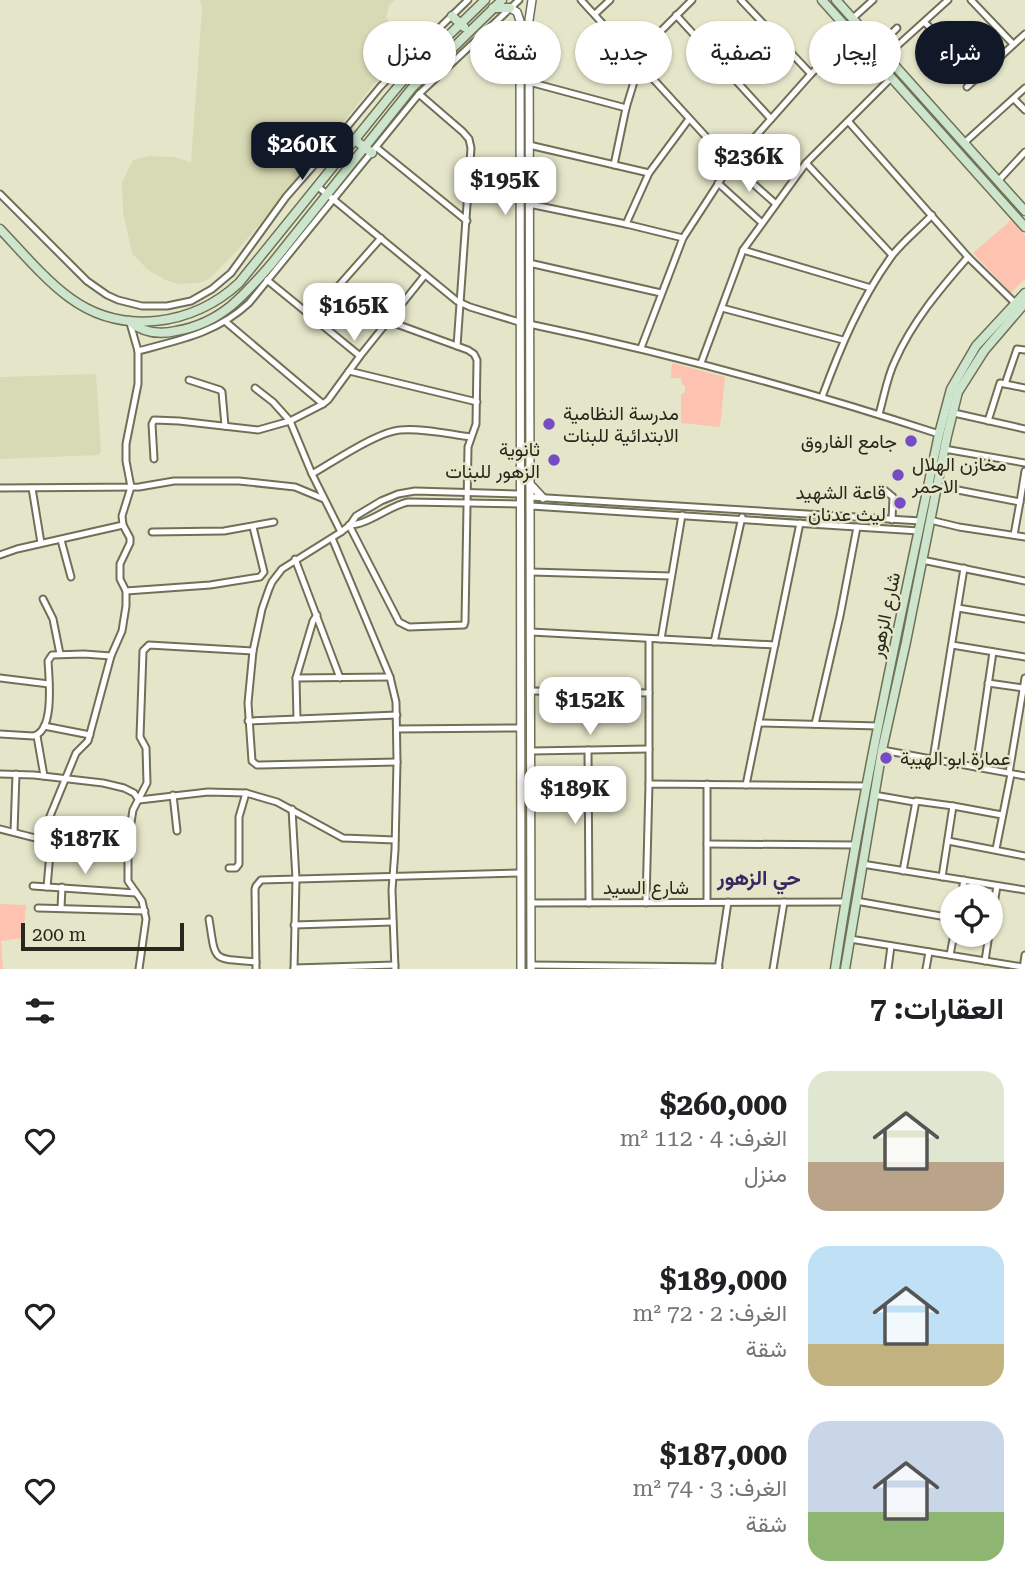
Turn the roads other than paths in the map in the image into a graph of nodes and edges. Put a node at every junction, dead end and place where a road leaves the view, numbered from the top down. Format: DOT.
graph roads {
  1 [pos="468,0"];
  2 [pos="485,0"];
  3 [pos="502,0"];
  4 [pos="519,0"];
  5 [pos="532,0"];
  6 [pos="582,0"];
  7 [pos="610,0"];
  8 [pos="692,0"];
  9 [pos="741,0"];
  10 [pos="821,0"];
  11 [pos="836,0"];
  12 [pos="873,0"];
  13 [pos="948,0"];
  14 [pos="971,0"];
  15 [pos="493,8"];
  16 [pos="510,8"];
  17 [pos="595,15"];
  18 [pos="676,15"];
  19 [pos="452,16"];
  20 [pos="852,19"];
  21 [pos="519,21"];
  22 [pos="529,21"];
  23 [pos="600,21"];
  24 [pos="670,21"];
  25 [pos="840,21"];
  26 [pos="926,21"];
  27 [pos="460,24"];
  28 [pos="915,31"];
  29 [pos="469,32"];
  30 [pos="1025,34"];
  31 [pos="901,43"];
  32 [pos="1013,44"];
  33 [pos="1005,52"];
  34 [pos="809,72"];
  35 [pos="901,73"];
  36 [pos="809,76"];
  37 [pos="520,84"];
  38 [pos="529,84"];
  39 [pos="536,84"];
  40 [pos="633,84"];
  41 [pos="657,84"];
  42 [pos="885,84"];
  43 [pos="898,84"];
  44 [pos="970,84"];
  45 [pos="967,87"];
  46 [pos="1025,88"];
  47 [pos="419,94"];
  48 [pos="1014,99"];
  49 [pos="626,108"];
  50 [pos="1025,110"];
  51 [pos="689,119"];
  52 [pos="771,119"];
  53 [pos="848,121"];
  54 [pos="355,139"];
  55 [pos="964,143"];
  56 [pos="529,145"];
  57 [pos="371,149"];
  58 [pos="1025,152"];
  59 [pos="806,163"];
  60 [pos="731,164"];
  61 [pos="614,165"];
  62 [pos="649,173"];
  63 [pos="998,181"];
  64 [pos="718,183"];
  65 [pos="317,186"];
  66 [pos="0,194"];
  67 [pos="330,196"];
  68 [pos="529,204"];
  69 [pos="776,204"];
  70 [pos="1025,211"];
  71 [pos="932,215"];
  72 [pos="467,221"];
  73 [pos="762,223"];
  74 [pos="626,224"];
  75 [pos="1025,227"];
  76 [pos="0,229"];
  77 [pos="381,238"];
  78 [pos="682,238"];
  79 [pos="743,250"];
  80 [pos="262,254"];
  81 [pos="892,255"];
  82 [pos="968,257"];
  83 [pos="529,263"];
  84 [pos="275,265"];
  85 [pos="425,275"];
  86 [pos="267,280"];
  87 [pos="871,288"];
  88 [pos="661,293"];
  89 [pos="1025,293"];
  90 [pos="461,303"];
  91 [pos="1015,303"];
  92 [pos="1025,303"];
  93 [pos="722,308"];
  94 [pos="312,316"];
  95 [pos="129,321"];
  96 [pos="388,321"];
  97 [pos="226,322"];
  98 [pos="520,322"];
  99 [pos="529,324"];
  100 [pos="843,340"];
  101 [pos="457,346"];
  102 [pos="641,348"];
  103 [pos="980,348"];
  104 [pos="1025,350"];
  105 [pos="138,351"];
  106 [pos="360,356"];
  107 [pos="701,363"];
  108 [pos="349,371"];
  109 [pos="189,380"];
  110 [pos="1005,384"];
  111 [pos="255,388"];
  112 [pos="1025,388"];
  113 [pos="822,397"];
  114 [pos="477,402"];
  115 [pos="323,404"];
  116 [pos="520,412"];
  117 [pos="530,413"];
  118 [pos="954,413"];
  119 [pos="879,414"];
  120 [pos="290,421"];
  121 [pos="988,421"];
  122 [pos="225,426"];
  123 [pos="1025,429"];
  124 [pos="939,434"];
  125 [pos="471,437"];
  126 [pos="944,449"];
  127 [pos="154,459"];
  128 [pos="1025,463"];
  129 [pos="1025,471"];
  130 [pos="312,474"];
  131 [pos="531,485"];
  132 [pos="937,486"];
  133 [pos="131,487"];
  134 [pos="0,488"];
  135 [pos="32,488"];
  136 [pos="882,488"];
  137 [pos="467,492"];
  138 [pos="519,494"];
  139 [pos="543,498"];
  140 [pos="324,499"];
  141 [pos="531,501"];
  142 [pos="1020,502"];
  143 [pos="466,503"];
  144 [pos="519,504"];
  145 [pos="744,511"];
  146 [pos="682,515"];
  147 [pos="742,519"];
  148 [pos="892,520"];
  149 [pos="274,522"];
  150 [pos="800,523"];
  151 [pos="923,524"];
  152 [pos="123,525"];
  153 [pos="349,525"];
  154 [pos="253,527"];
  155 [pos="857,527"];
  156 [pos="152,532"];
  157 [pos="341,532"];
  158 [pos="1014,535"];
  159 [pos="1025,537"];
  160 [pos="332,538"];
  161 [pos="61,540"];
  162 [pos="41,543"];
  163 [pos="0,555"];
  164 [pos="295,559"];
  165 [pos="922,560"];
  166 [pos="964,568"];
  167 [pos="531,572"];
  168 [pos="671,576"];
  169 [pos="71,577"];
  170 [pos="1025,581"];
  171 [pos="126,591"];
  172 [pos="43,599"];
  173 [pos="958,608"];
  174 [pos="317,615"];
  175 [pos="1025,619"];
  176 [pos="531,632"];
  177 [pos="649,639"];
  178 [pos="661,639"];
  179 [pos="896,640"];
  180 [pos="714,642"];
  181 [pos="906,642"];
  182 [pos="775,645"];
  183 [pos="952,645"];
  184 [pos="253,651"];
  185 [pos="993,652"];
  186 [pos="60,654"];
  187 [pos="111,656"];
  188 [pos="1025,657"];
  189 [pos="390,677"];
  190 [pos="0,678"];
  191 [pos="296,678"];
  192 [pos="340,678"];
  193 [pos="1025,678"];
  194 [pos="988,683"];
  195 [pos="49,684"];
  196 [pos="1023,688"];
  197 [pos="531,691"];
  198 [pos="649,693"];
  199 [pos="397,715"];
  200 [pos="297,719"];
  201 [pos="248,721"];
  202 [pos="759,723"];
  203 [pos="815,724"];
  204 [pos="44,726"];
  205 [pos="879,726"];
  206 [pos="520,728"];
  207 [pos="397,729"];
  208 [pos="0,734"];
  209 [pos="90,735"];
  210 [pos="37,736"];
  211 [pos="649,749"];
  212 [pos="588,750"];
  213 [pos="882,750"];
  214 [pos="531,751"];
  215 [pos="933,759"];
  216 [pos="397,762"];
  217 [pos="976,767"];
  218 [pos="520,773"];
  219 [pos="1009,773"];
  220 [pos="0,774"];
  221 [pos="16,774"];
  222 [pos="531,774"];
  223 [pos="44,776"];
  224 [pos="1025,776"];
  225 [pos="65,778"];
  226 [pos="649,784"];
  227 [pos="707,784"];
  228 [pos="746,785"];
  229 [pos="867,786"];
  230 [pos="246,793"];
  231 [pos="874,795"];
  232 [pos="173,796"];
  233 [pos="139,800"];
  234 [pos="914,802"];
  235 [pos="953,806"];
  236 [pos="292,809"];
  237 [pos="1002,815"];
  238 [pos="0,829"];
  239 [pos="177,831"];
  240 [pos="14,832"];
  241 [pos="41,838"];
  242 [pos="396,840"];
  243 [pos="128,841"];
  244 [pos="948,841"];
  245 [pos="51,842"];
  246 [pos="707,844"];
  247 [pos="856,845"];
  248 [pos="996,849"];
  249 [pos="1025,856"];
  250 [pos="862,864"];
  251 [pos="229,868"];
  252 [pos="903,871"];
  253 [pos="521,873"];
  254 [pos="393,876"];
  255 [pos="942,877"];
  256 [pos="296,879"];
  257 [pos="964,880"];
  258 [pos="963,884"];
  259 [pos="986,884"];
  260 [pos="33,886"];
  261 [pos="47,887"];
  262 [pos="62,887"];
  263 [pos="1003,887"];
  264 [pos="1025,890"];
  265 [pos="136,893"];
  266 [pos="856,901"];
  267 [pos="707,902"];
  268 [pos="728,902"];
  269 [pos="784,902"];
  270 [pos="845,902"];
  271 [pos="531,903"];
  272 [pos="589,903"];
  273 [pos="646,903"];
  274 [pos="38,908"];
  275 [pos="61,908"];
  276 [pos="145,911"];
  277 [pos="940,916"];
  278 [pos="209,919"];
  279 [pos="393,922"];
  280 [pos="294,925"];
  281 [pos="849,939"];
  282 [pos="891,946"];
  283 [pos="952,947"];
  284 [pos="987,947"];
  285 [pos="929,952"];
  286 [pos="950,955"];
  287 [pos="1025,955"];
  288 [pos="985,961"];
  289 [pos="256,966"];
  290 [pos="395,967"];
  291 [pos="531,967"];
  292 [pos="649,968"];
  293 [pos="718,968"];
  294 [pos="840,968"];
  295 [pos="1023,968"];
  296 [pos="139,969"];
  297 [pos="294,969"];
  298 [pos="521,969"];
  299 [pos="773,969"];
  300 [pos="888,969"];
  301 [pos="926,969"];
  1 -- 19 [label="street"];
  2 -- 27 [label="main road"];
  3 -- 15 [label="main road"];
  4 -- 16 [label="street"];
  5 -- 22 [label="street"];
  6 -- 17 [label="street"];
  7 -- 17 [label="street"];
  8 -- 18 [label="street"];
  9 -- 34 [label="street"];
  10 -- 25 [label="main road"];
  11 -- 20 [label="main road"];
  12 -- 20 [label="street"];
  13 -- 26 [label="street"];
  14 -- 32 [label="street"];
  15 -- 16 [label="main road"];
  15 -- 29 [label="main road"];
  16 -- 21 [label="street"];
  16 -- 47 [label="street"];
  17 -- 23 [label="street"];
  18 -- 24 [label="street"];
  18 -- 52 [label="street"];
  19 -- 27 [label="main road"];
  19 -- 66 [label="street"];
  27 -- 29 [label="main road"];
  27 -- 54 [label="main road"];
  28 -- 31 [label="street"];
  29 -- 57 [label="main road"];
  30 -- 32 [label="street"];
  32 -- 33 [label="street"];
  35 -- 55 [label="main road"];
  36 -- 52 [label="street"];
  37 -- 98 [label="street"];
  38 -- 56 [label="street"];
  39 -- 49 [label="street"];
  40 -- 49 [label="street"];
  41 -- 51 [label="street"];
  42 -- 53 [label="street"];
  43 -- 75 [label="main road"];
  44 -- 45 [label="street"];
  46 -- 48 [label="street"];
  47 -- 57 [label="street"];
  47 -- 72 [label="street"];
  48 -- 50 [label="street"];
  48 -- 55 [label="street"];
  49 -- 61 [label="street"];
  51 -- 60 [label="street"];
  51 -- 62 [label="street"];
  52 -- 60 [label="street"];
  53 -- 59 [label="street"];
  53 -- 71 [label="street"];
  54 -- 57 [label="main road"];
  54 -- 65 [label="main road"];
  55 -- 63 [label="main road"];
  56 -- 61 [label="street"];
  56 -- 68 [label="street"];
  57 -- 67 [label="main road"];
  57 -- 72 [label="street"];
  58 -- 63 [label="street"];
  59 -- 69 [label="street"];
  59 -- 81 [label="street"];
  60 -- 64 [label="street"];
  60 -- 69 [label="street"];
  61 -- 62 [label="street"];
  62 -- 74 [label="street"];
  63 -- 70 [label="main road"];
  64 -- 73 [label="street"];
  64 -- 78 [label="street"];
  65 -- 67 [label="street"];
  65 -- 80 [label="main road"];
  67 -- 77 [label="street"];
  67 -- 84 [label="main road"];
  68 -- 74 [label="street"];
  68 -- 83 [label="street"];
  69 -- 73 [label="street"];
  71 -- 81 [label="street"];
  71 -- 82 [label="street"];
  72 -- 90 [label="street"];
  73 -- 79 [label="street"];
  74 -- 78 [label="street"];
  76 -- 95 [label="main road"];
  77 -- 85 [label="street"];
  77 -- 94 [label="street"];
  78 -- 88 [label="street"];
  79 -- 87 [label="street"];
  79 -- 93 [label="street"];
  80 -- 84 [label="main road"];
  80 -- 95 [label="main road"];
  81 -- 87 [label="street"];
  82 -- 91 [label="street"];
  82 -- 119 [label="street"];
  83 -- 88 [label="street"];
  83 -- 99 [label="street"];
  84 -- 86 [label="street"];
  84 -- 95 [label="main road"];
  85 -- 90 [label="street"];
  85 -- 96 [label="street"];
  86 -- 94 [label="street"];
  86 -- 97 [label="street"];
  87 -- 100 [label="street"];
  88 -- 102 [label="street"];
  89 -- 91 [label="main road, شارع الزهور"];
  90 -- 98 [label="street"];
  90 -- 101 [label="street"];
  91 -- 103 [label="main road, شارع الزهور"];
  92 -- 103 [label="main road, شارع الزهور"];
  93 -- 100 [label="street"];
  93 -- 107 [label="street"];
  94 -- 106 [label="street"];
  95 -- 105 [label="street"];
  96 -- 101 [label="street"];
  96 -- 106 [label="street"];
  97 -- 105 [label="street"];
  97 -- 115 [label="street"];
  98 -- 116 [label="street"];
  99 -- 102 [label="street"];
  99 -- 117 [label="street"];
  100 -- 113 [label="street"];
  101 -- 114 [label="street"];
  102 -- 107 [label="street"];
  103 -- 118 [label="main road, شارع الزهور"];
  103 -- 124 [label="main road, شارع الزهور"];
  104 -- 110 [label="street"];
  105 -- 133 [label="street"];
  106 -- 108 [label="street"];
  107 -- 113 [label="street"];
  108 -- 114 [label="street"];
  108 -- 115 [label="street"];
  109 -- 122 [label="street"];
  110 -- 112 [label="street"];
  110 -- 121 [label="street"];
  111 -- 120 [label="street"];
  113 -- 119 [label="street"];
  114 -- 125 [label="street"];
  115 -- 120 [label="street"];
  116 -- 117 [label="street"];
  116 -- 138 [label="street"];
  117 -- 131 [label="street"];
  118 -- 121 [label="street"];
  118 -- 126 [label="main road, شارع الزهور"];
  119 -- 124 [label="street"];
  120 -- 122 [label="street"];
  120 -- 130 [label="street"];
  121 -- 123 [label="street"];
  122 -- 127 [label="street"];
  124 -- 151 [label="main road, شارع الزهور"];
  125 -- 130 [label="street"];
  125 -- 137 [label="street"];
  126 -- 128 [label="street"];
  126 -- 132 [label="main road, شارع الزهور"];
  129 -- 142 [label="street"];
  130 -- 140 [label="street"];
  131 -- 139 [label="street"];
  131 -- 141 [label="street"];
  132 -- 142 [label="street"];
  132 -- 151 [label="main road, شارع الزهور"];
  133 -- 135 [label="street"];
  133 -- 140 [label="street"];
  133 -- 152 [label="street"];
  134 -- 135 [label="street"];
  135 -- 162 [label="street"];
  136 -- 148 [label="street"];
  137 -- 138 [label="street"];
  137 -- 143 [label="street"];
  137 -- 153 [label="street"];
  138 -- 144 [label="street"];
  139 -- 141 [label="street"];
  139 -- 145 [label="street"];
  140 -- 157 [label="street"];
  141 -- 146 [label="street"];
  141 -- 167 [label="street"];
  142 -- 158 [label="street"];
  143 -- 144 [label="street"];
  143 -- 153 [label="street"];
  143 -- 153 [label="street"];
  144 -- 206 [label="street"];
  145 -- 147 [label="street"];
  145 -- 148 [label="street"];
  146 -- 147 [label="street"];
  146 -- 168 [label="street"];
  147 -- 150 [label="street"];
  147 -- 180 [label="street"];
  148 -- 151 [label="street"];
  149 -- 154 [label="street"];
  150 -- 155 [label="street"];
  150 -- 182 [label="street"];
  151 -- 155 [label="street"];
  151 -- 158 [label="street"];
  151 -- 165 [label="main road, شارع الزهور"];
  151 -- 179 [label="main road, شارع الزهور"];
  152 -- 161 [label="street"];
  152 -- 171 [label="street"];
  153 -- 157 [label="street"];
  154 -- 156 [label="street"];
  154 -- 171 [label="street"];
  155 -- 203 [label="street"];
  157 -- 160 [label="street"];
  158 -- 159 [label="street"];
  160 -- 164 [label="street"];
  160 -- 189 [label="street"];
  161 -- 162 [label="street"];
  161 -- 169 [label="street"];
  162 -- 163 [label="street"];
  164 -- 174 [label="street"];
  164 -- 184 [label="street"];
  165 -- 166 [label="street"];
  165 -- 181 [label="main road, شارع الزهور"];
  166 -- 170 [label="street"];
  166 -- 173 [label="street"];
  167 -- 168 [label="street"];
  167 -- 176 [label="street"];
  168 -- 178 [label="street"];
  171 -- 187 [label="street"];
  172 -- 186 [label="street"];
  173 -- 175 [label="street"];
  173 -- 183 [label="street"];
  174 -- 191 [label="street"];
  174 -- 192 [label="street"];
  176 -- 177 [label="street"];
  176 -- 197 [label="street"];
  177 -- 178 [label="street"];
  177 -- 198 [label="street"];
  178 -- 180 [label="street"];
  179 -- 181 [label="main road"];
  179 -- 205 [label="main road, شارع الزهور"];
  180 -- 182 [label="street"];
  181 -- 213 [label="main road, شارع الزهور"];
  182 -- 202 [label="street"];
  183 -- 185 [label="street"];
  183 -- 215 [label="street"];
  184 -- 201 [label="street"];
  184 -- 233 [label="street"];
  185 -- 188 [label="street"];
  185 -- 194 [label="street"];
  186 -- 187 [label="street"];
  186 -- 195 [label="street"];
  187 -- 209 [label="street"];
  189 -- 192 [label="street"];
  189 -- 199 [label="street"];
  190 -- 195 [label="street"];
  191 -- 192 [label="street"];
  191 -- 200 [label="street"];
  193 -- 196 [label="street"];
  194 -- 196 [label="street"];
  194 -- 217 [label="street"];
  195 -- 204 [label="street"];
  196 -- 219 [label="street"];
  197 -- 198 [label="street"];
  197 -- 214 [label="street"];
  198 -- 211 [label="street"];
  199 -- 200 [label="street"];
  199 -- 207 [label="street"];
  200 -- 201 [label="street"];
  201 -- 216 [label="street"];
  202 -- 203 [label="street"];
  202 -- 228 [label="street"];
  203 -- 205 [label="street"];
  204 -- 209 [label="street"];
  204 -- 210 [label="street"];
  205 -- 229 [label="main road, شارع الزهور"];
  206 -- 207 [label="street"];
  206 -- 218 [label="street"];
  207 -- 216 [label="street"];
  208 -- 210 [label="street"];
  209 -- 225 [label="street"];
  210 -- 223 [label="street"];
  211 -- 212 [label="street"];
  211 -- 226 [label="street"];
  212 -- 214 [label="street"];
  212 -- 272 [label="street"];
  213 -- 215 [label="street"];
  213 -- 231 [label="main road, شارع الزهور"];
  214 -- 222 [label="street"];
  215 -- 217 [label="street"];
  216 -- 242 [label="street"];
  217 -- 219 [label="street"];
  218 -- 222 [label="street"];
  218 -- 253 [label="street"];
  219 -- 224 [label="street"];
  219 -- 237 [label="street"];
  220 -- 221 [label="street"];
  221 -- 223 [label="street"];
  221 -- 240 [label="street"];
  222 -- 271 [label="street"];
  223 -- 225 [label="street"];
  225 -- 233 [label="street"];
  225 -- 241 [label="street"];
  226 -- 227 [label="street"];
  226 -- 273 [label="street"];
  227 -- 228 [label="street"];
  227 -- 246 [label="street"];
  228 -- 229 [label="street"];
  229 -- 247 [label="main road, شارع الزهور"];
  230 -- 232 [label="street"];
  230 -- 236 [label="street"];
  230 -- 251 [label="street"];
  231 -- 234 [label="street"];
  231 -- 250 [label="main road, شارع الزهور"];
  232 -- 233 [label="street"];
  232 -- 239 [label="street"];
  233 -- 243 [label="street"];
  234 -- 235 [label="street"];
  234 -- 252 [label="street"];
  235 -- 237 [label="street"];
  235 -- 244 [label="street"];
  236 -- 242 [label="street"];
  236 -- 256 [label="street"];
  237 -- 248 [label="street"];
  238 -- 240 [label="street"];
  240 -- 241 [label="street"];
  241 -- 245 [label="street"];
  242 -- 254 [label="street"];
  243 -- 245 [label="street"];
  243 -- 265 [label="street"];
  244 -- 248 [label="street"];
  244 -- 255 [label="street"];
  245 -- 261 [label="street"];
  246 -- 247 [label="street"];
  246 -- 267 [label="street"];
  247 -- 270 [label="main road, شارع الزهور"];
  248 -- 249 [label="street"];
  250 -- 252 [label="street"];
  250 -- 266 [label="main road, شارع الزهور"];
  252 -- 255 [label="street"];
  253 -- 254 [label="street"];
  253 -- 298 [label="street"];
  254 -- 256 [label="street"];
  254 -- 279 [label="street"];
  255 -- 257 [label="street"];
  256 -- 280 [label="street"];
  256 -- 289 [label="street"];
  257 -- 258 [label="street"];
  257 -- 259 [label="street"];
  260 -- 261 [label="street"];
  261 -- 262 [label="street"];
  262 -- 265 [label="street"];
  262 -- 275 [label="street"];
  263 -- 264 [label="street"];
  265 -- 276 [label="street"];
  266 -- 277 [label="street"];
  266 -- 281 [label="main road, شارع الزهور"];
  267 -- 268 [label="street, شارع السيد"];
  267 -- 273 [label="street, شارع السيد"];
  268 -- 269 [label="street, شارع السيد"];
  268 -- 293 [label="street"];
  269 -- 270 [label="street, شارع السيد"];
  269 -- 299 [label="street"];
  270 -- 294 [label="main road, شارع الزهور"];
  271 -- 272 [label="street, شارع السيد"];
  271 -- 291 [label="street"];
  272 -- 273 [label="street, شارع السيد"];
  274 -- 275 [label="street"];
  275 -- 276 [label="street"];
  276 -- 296 [label="street"];
  278 -- 289 [label="street"];
  279 -- 280 [label="street"];
  279 -- 290 [label="street"];
  280 -- 297 [label="street"];
  281 -- 282 [label="street"];
  281 -- 294 [label="main road, شارع الزهور"];
  282 -- 285 [label="street"];
  282 -- 300 [label="street"];
  283 -- 286 [label="street"];
  284 -- 288 [label="street"];
  285 -- 286 [label="street"];
  285 -- 301 [label="street"];
  286 -- 288 [label="street"];
  287 -- 295 [label="street"];
  288 -- 295 [label="street"];
  290 -- 297 [label="street"];
  291 -- 292 [label="street"];
  292 -- 293 [label="street"];
}
